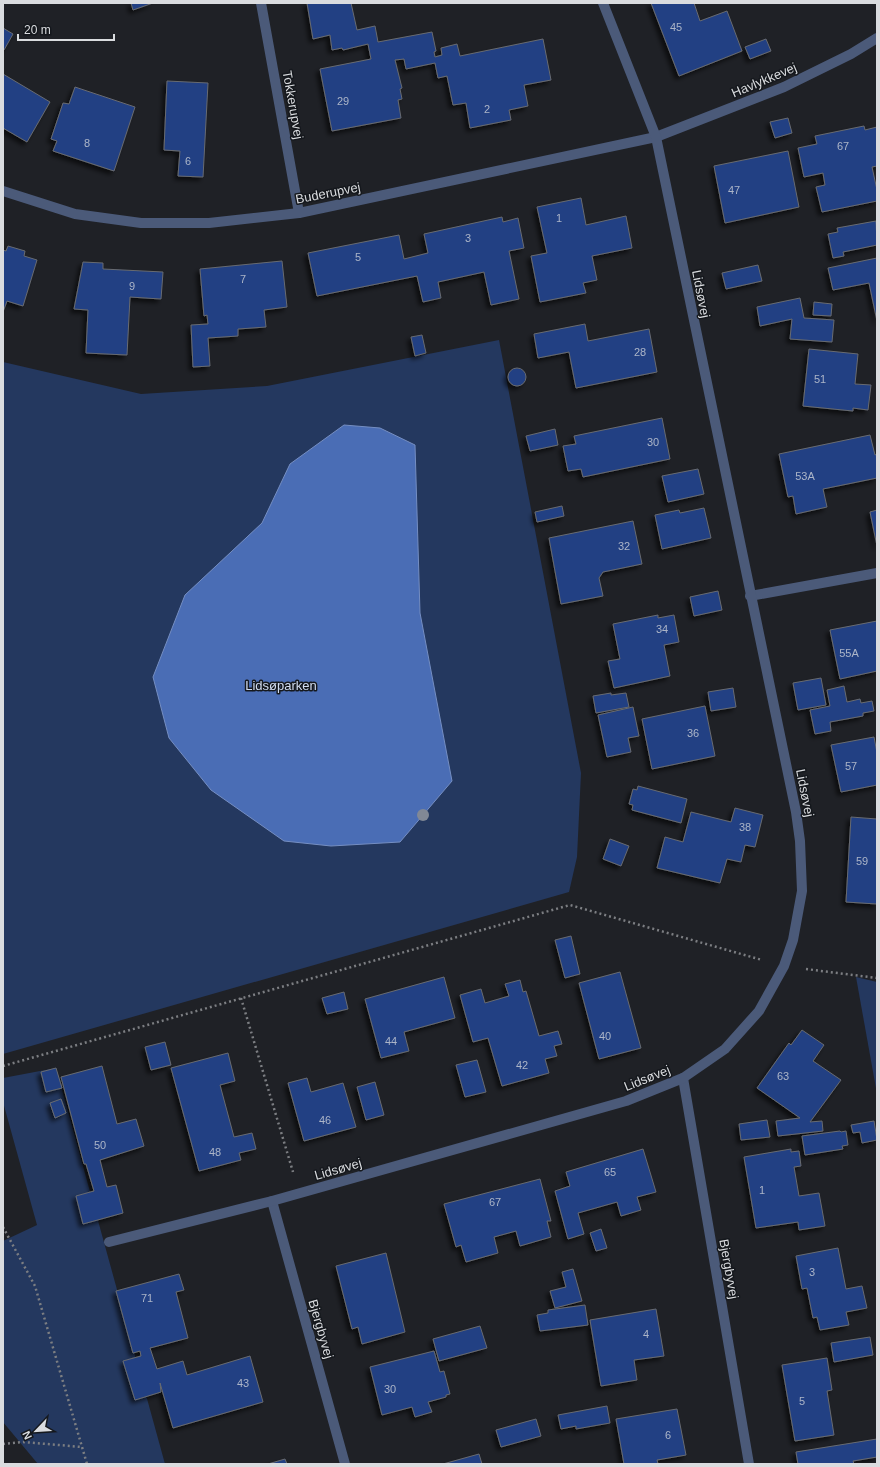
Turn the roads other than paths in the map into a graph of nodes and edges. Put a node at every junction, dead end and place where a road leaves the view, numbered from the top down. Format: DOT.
graph roads {
  1 [pos="261,3"];
  2 [pos="603,3"];
  3 [pos="877,38"];
  4 [pos="656,138"];
  5 [pos="3,191"];
  6 [pos="299,212"];
  7 [pos="877,573"];
  8 [pos="750,596"];
  9 [pos="684,1078"];
  10 [pos="272,1201"];
  11 [pos="109,1242"];
  12 [pos="345,1464"];
  13 [pos="749,1464"];
  1 -- 6 [label="street, Tokkerupvej"];
  2 -- 4 [label="street, Lidsøvej"];
  3 -- 4 [label="street, Havlykkevej"];
  4 -- 6 [label="street, Buderupvej"];
  4 -- 8 [label="street, Lidsøvej"];
  5 -- 6 [label="street, Buderupvej"];
  7 -- 8 [label="street"];
  8 -- 9 [label="street, Lidsøvej"];
  9 -- 10 [label="street, Lidsøvej"];
  9 -- 13 [label="street, Bjergbyvej"];
  10 -- 11 [label="street, Lidsøvej"];
  10 -- 12 [label="street, Bjergbyvej"];
}
